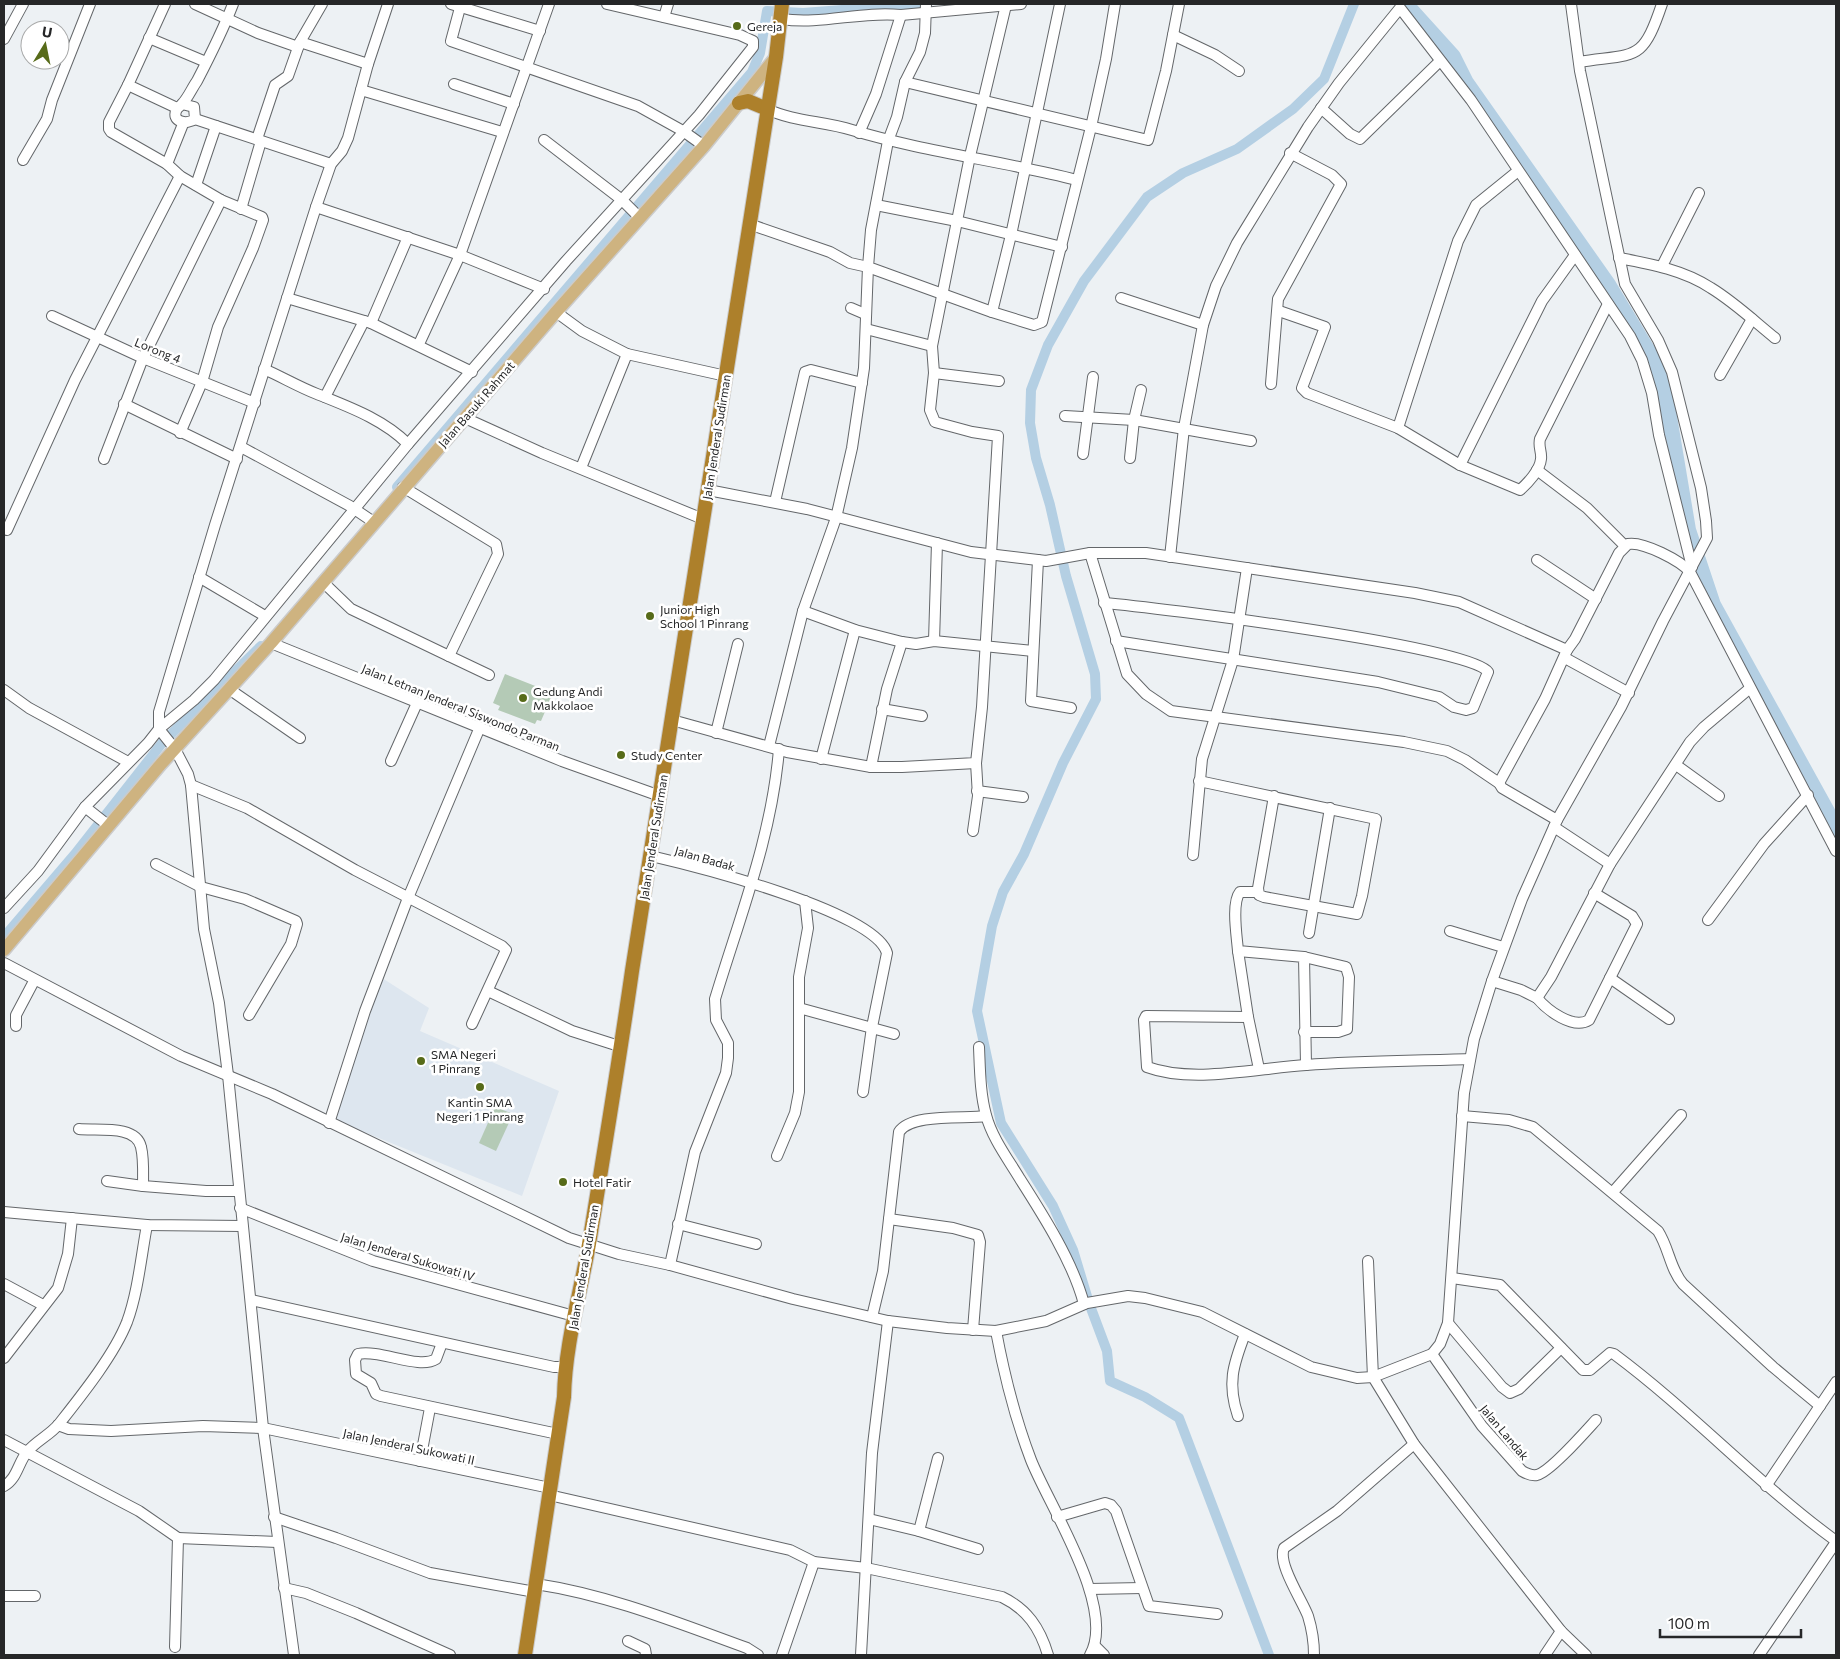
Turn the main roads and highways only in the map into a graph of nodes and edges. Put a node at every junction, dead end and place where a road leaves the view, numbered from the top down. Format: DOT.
graph roads {
  1 [pos="782,11"];
  2 [pos="776,58"];
  3 [pos="738,103"];
  4 [pos="767,110"];
  5 [pos="4,950"];
  6 [pos="525,1655"];
  1 -- 2 [label="highway, Jalan Jenderal Sudirman"];
  2 -- 3 [label="main road, Jalan Basuki Rahmat"];
  2 -- 4 [label="highway, Jalan Jenderal Sudirman"];
  3 -- 4 [label="highway"];
  3 -- 5 [label="main road, Jalan Basuki Rahmat"];
  4 -- 6 [label="highway, Jalan Jenderal Sudirman"];
}
